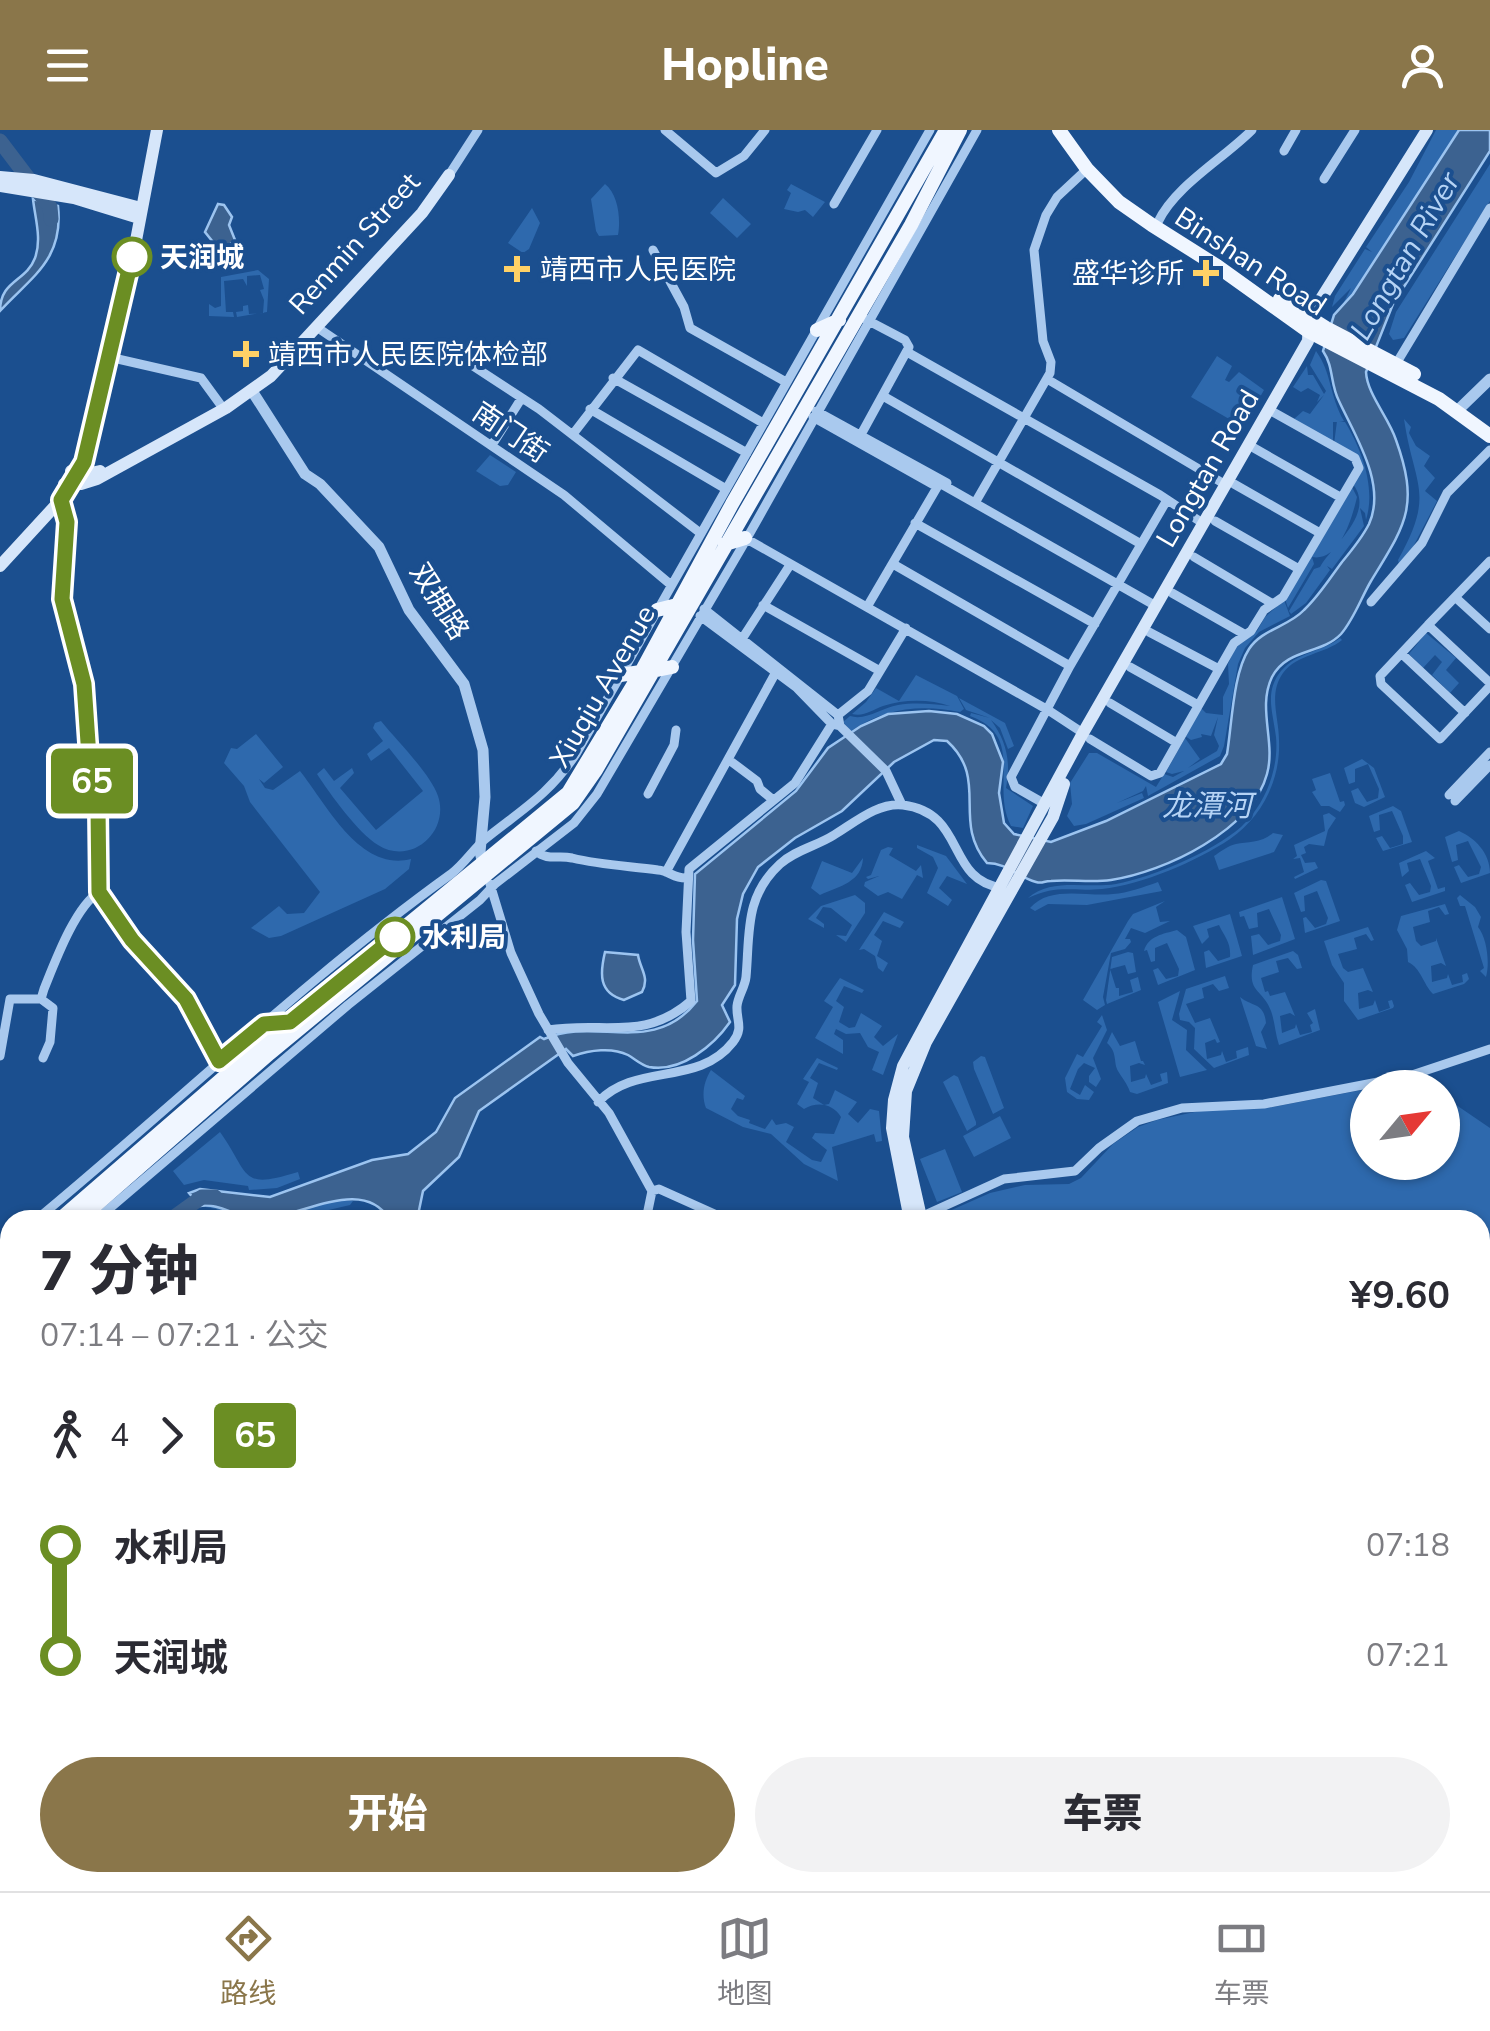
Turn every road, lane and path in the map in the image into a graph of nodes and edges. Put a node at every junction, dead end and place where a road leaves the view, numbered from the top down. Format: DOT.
graph roads {
  1 [pos="154,130"];
  2 [pos="478,130"];
  3 [pos="665,130"];
  4 [pos="766,130"];
  5 [pos="876,130"];
  6 [pos="930,130"];
  7 [pos="946,130"];
  8 [pos="960,130"];
  9 [pos="977,130"];
  10 [pos="1062,130"];
  11 [pos="1252,130"];
  12 [pos="1296,130"];
  13 [pos="1355,130"];
  14 [pos="1430,130"];
  15 [pos="1284,150"];
  16 [pos="1088,168"];
  17 [pos="448,175"];
  18 [pos="1324,179"];
  19 [pos="3,180"];
  20 [pos="32,185"];
  21 [pos="939,186"];
  22 [pos="834,204"];
  23 [pos="1490,208"];
  24 [pos="137,212"];
  25 [pos="1158,222"];
  26 [pos="653,250"];
  27 [pos="863,318"];
  28 [pos="840,320"];
  29 [pos="318,328"];
  30 [pos="1316,328"];
  31 [pos="817,330"];
  32 [pos="444,347"];
  33 [pos="907,352"];
  34 [pos="109,356"];
  35 [pos="1385,362"];
  36 [pos="614,378"];
  37 [pos="1048,378"];
  38 [pos="1490,379"];
  39 [pos="786,382"];
  40 [pos="252,391"];
  41 [pos="883,396"];
  42 [pos="521,400"];
  43 [pos="220,404"];
  44 [pos="1460,408"];
  45 [pos="590,410"];
  46 [pos="810,411"];
  47 [pos="1273,412"];
  48 [pos="1024,416"];
  49 [pos="781,420"];
  50 [pos="762,426"];
  51 [pos="1490,428"];
  52 [pos="572,434"];
  53 [pos="1490,436"];
  54 [pos="859,439"];
  55 [pos="492,445"];
  56 [pos="1254,448"];
  57 [pos="1490,450"];
  58 [pos="747,453"];
  59 [pos="999,462"];
  60 [pos="780,476"];
  61 [pos="71,478"];
  62 [pos="763,478"];
  63 [pos="940,482"];
  64 [pos="1230,484"];
  65 [pos="726,489"];
  66 [pos="1340,497"];
  67 [pos="61,500"];
  68 [pos="1167,500"];
  69 [pos="976,502"];
  70 [pos="916,523"];
  71 [pos="1210,523"];
  72 [pos="700,532"];
  73 [pos="1320,533"];
  74 [pos="745,538"];
  75 [pos="725,544"];
  76 [pos="1141,544"];
  77 [pos="1194,557"];
  78 [pos="0,558"];
  79 [pos="1490,561"];
  80 [pos="892,564"];
  81 [pos="790,565"];
  82 [pos="0,566"];
  83 [pos="1299,569"];
  84 [pos="1486,574"];
  85 [pos="1120,582"];
  86 [pos="670,584"];
  87 [pos="1172,593"];
  88 [pos="1455,597"];
  89 [pos="1372,602"];
  90 [pos="1157,604"];
  91 [pos="1273,604"];
  92 [pos="678,605"];
  93 [pos="762,605"];
  94 [pos="867,607"];
  95 [pos="656,610"];
  96 [pos="702,613"];
  97 [pos="1094,624"];
  98 [pos="1428,625"];
  99 [pos="906,628"];
  100 [pos="1490,629"];
  101 [pos="1150,632"];
  102 [pos="1244,634"];
  103 [pos="742,639"];
  104 [pos="1402,654"];
  105 [pos="1070,666"];
  106 [pos="1130,667"];
  107 [pos="672,668"];
  108 [pos="1220,669"];
  109 [pos="880,671"];
  110 [pos="646,672"];
  111 [pos="776,672"];
  112 [pos="620,675"];
  113 [pos="1490,684"];
  114 [pos="1110,703"];
  115 [pos="1198,704"];
  116 [pos="1048,710"];
  117 [pos="1465,713"];
  118 [pos="642,719"];
  119 [pos="623,722"];
  120 [pos="837,722"];
  121 [pos="676,730"];
  122 [pos="1086,736"];
  123 [pos="1177,742"];
  124 [pos="599,744"];
  125 [pos="580,748"];
  126 [pos="1490,752"];
  127 [pos="729,760"];
  128 [pos="1490,765"];
  129 [pos="648,794"];
  130 [pos="772,799"];
  131 [pos="902,804"];
  132 [pos="1046,804"];
  133 [pos="1037,835"];
  134 [pos="481,843"];
  135 [pos="536,851"];
  136 [pos="666,872"];
  137 [pos="487,876"];
  138 [pos="687,878"];
  139 [pos="1008,884"];
  140 [pos="99,892"];
  141 [pos="339,961"];
  142 [pos="358,967"];
  143 [pos="42,999"];
  144 [pos="346,999"];
  145 [pos="290,1022"];
  146 [pos="264,1024"];
  147 [pos="550,1032"];
  148 [pos="1490,1049"];
  149 [pos="0,1056"];
  150 [pos="43,1058"];
  151 [pos="219,1061"];
  152 [pos="232,1079"];
  153 [pos="252,1086"];
  154 [pos="598,1102"];
  155 [pos="117,1150"];
  156 [pos="134,1156"];
  157 [pos="652,1191"];
  158 [pos="48,1210"];
  159 [pos="71,1210"];
  160 [pos="90,1210"];
  161 [pos="108,1210"];
  162 [pos="648,1210"];
  163 [pos="705,1210"];
  164 [pos="912,1210"];
  165 [pos="936,1210"];
  1 -- 24 [label="main road"];
  2 -- 17 [label="street"];
  3 -- 4 [label="street"];
  5 -- 22 [label="street"];
  6 -- 31 [label="street"];
  7 -- 28 [label="main road, Xiuqiu Avenue"];
  8 -- 21 [label="main road, Xiuqiu Avenue"];
  9 -- 21 [label="street"];
  10 -- 16 [label="main road, Binshan Road"];
  10 -- 25 [label="main road, Binshan Road"];
  11 -- 25 [label="street"];
  12 -- 15 [label="street"];
  13 -- 18 [label="street"];
  14 -- 30 [label="main road, Longtan Road"];
  16 -- 30 [label="main road, Binshan Road"];
  16 -- 37 [label="street"];
  17 -- 29 [label="main road, Renmin Street"];
  17 -- 43 [label="main road, Renmin Street"];
  19 -- 20 [label="main road"];
  20 -- 24 [label="main road"];
  20 -- 24 [label="main road"];
  21 -- 27 [label="main road, Xiuqiu Avenue"];
  23 -- 35 [label="street"];
  24 -- 34 [label="main road"];
  24 -- 61 [label="main road"];
  25 -- 30 [label="main road, Binshan Road"];
  26 -- 39 [label="street"];
  27 -- 33 [label="street"];
  27 -- 46 [label="main road, Xiuqiu Avenue"];
  28 -- 31 [label="main road"];
  28 -- 49 [label="main road, Xiuqiu Avenue"];
  29 -- 40 [label="main road, Renmin Street"];
  29 -- 55 [label="street, 南门街"];
  30 -- 35 [label="main road, Binshan Road"];
  30 -- 47 [label="main road, Longtan Road"];
  30 -- 64 [label="main road, Longtan Road"];
  31 -- 39 [label="street"];
  32 -- 42 [label="street"];
  33 -- 41 [label="street"];
  33 -- 48 [label="street"];
  34 -- 43 [label="street"];
  34 -- 61 [label="main road"];
  35 -- 44 [label="main road, Binshan Road"];
  36 -- 45 [label="street"];
  36 -- 50 [label="street"];
  36 -- 58 [label="street"];
  37 -- 48 [label="street"];
  37 -- 64 [label="street"];
  38 -- 44 [label="street"];
  39 -- 50 [label="street"];
  40 -- 61 [label="main road, Renmin Street"];
  40 -- 134 [label="street, 双拥路"];
  41 -- 54 [label="street"];
  41 -- 59 [label="street"];
  42 -- 52 [label="street"];
  42 -- 55 [label="street"];
  43 -- 61 [label="main road, Renmin Street"];
  44 -- 51 [label="main road, Binshan Road"];
  44 -- 53 [label="main road, Binshan Road"];
  45 -- 52 [label="street"];
  45 -- 65 [label="street"];
  46 -- 54 [label="street"];
  46 -- 60 [label="street"];
  46 -- 62 [label="main road, Xiuqiu Avenue"];
  47 -- 56 [label="main road, Longtan Road"];
  47 -- 66 [label="street"];
  48 -- 59 [label="street"];
  48 -- 68 [label="street"];
  49 -- 50 [label="main road"];
  49 -- 92 [label="main road, Xiuqiu Avenue"];
  50 -- 58 [label="street"];
  52 -- 72 [label="street"];
  54 -- 63 [label="street"];
  55 -- 86 [label="street, 南门街"];
  56 -- 64 [label="main road, Longtan Road"];
  56 -- 66 [label="street"];
  57 -- 89 [label="street"];
  58 -- 65 [label="street"];
  59 -- 69 [label="street"];
  59 -- 76 [label="street"];
  60 -- 62 [label="main road"];
  60 -- 74 [label="street"];
  61 -- 67 [label="main road"];
  61 -- 78 [label="main road"];
  62 -- 75 [label="main road, Xiuqiu Avenue"];
  63 -- 69 [label="street"];
  63 -- 70 [label="street"];
  64 -- 71 [label="main road, Longtan Road"];
  64 -- 73 [label="street"];
  65 -- 72 [label="street"];
  66 -- 73 [label="street"];
  67 -- 82 [label="main road"];
  67 -- 140 [label="street"];
  68 -- 71 [label="street"];
  68 -- 76 [label="street"];
  69 -- 85 [label="street"];
  70 -- 80 [label="street"];
  70 -- 97 [label="street"];
  71 -- 77 [label="main road, Longtan Road"];
  71 -- 83 [label="street"];
  71 -- 90 [label="main road, Longtan Road"];
  72 -- 86 [label="street"];
  73 -- 83 [label="street"];
  74 -- 75 [label="main road"];
  74 -- 81 [label="street"];
  74 -- 96 [label="street"];
  75 -- 110 [label="main road, Xiuqiu Avenue"];
  76 -- 85 [label="street"];
  77 -- 87 [label="main road, Longtan Road"];
  77 -- 91 [label="street"];
  79 -- 84 [label="street"];
  80 -- 94 [label="street"];
  80 -- 105 [label="street"];
  81 -- 93 [label="street"];
  81 -- 94 [label="street"];
  83 -- 91 [label="street"];
  84 -- 88 [label="street"];
  85 -- 90 [label="street"];
  85 -- 97 [label="street"];
  86 -- 95 [label="street"];
  87 -- 101 [label="main road, Longtan Road"];
  87 -- 102 [label="street"];
  88 -- 98 [label="street"];
  88 -- 100 [label="street"];
  90 -- 122 [label="main road, Longtan Road"];
  91 -- 102 [label="street"];
  92 -- 95 [label="main road"];
  92 -- 110 [label="main road, Xiuqiu Avenue"];
  93 -- 103 [label="street"];
  93 -- 109 [label="street"];
  94 -- 99 [label="street"];
  95 -- 112 [label="street"];
  96 -- 103 [label="street"];
  96 -- 107 [label="street"];
  96 -- 111 [label="street"];
  97 -- 105 [label="street"];
  98 -- 104 [label="street"];
  98 -- 113 [label="street"];
  99 -- 109 [label="street"];
  99 -- 116 [label="street"];
  101 -- 106 [label="main road, Longtan Road"];
  101 -- 108 [label="street"];
  102 -- 108 [label="street"];
  103 -- 120 [label="street"];
  104 -- 117 [label="street"];
  104 -- 117 [label="street"];
  105 -- 116 [label="street"];
  106 -- 114 [label="main road, Longtan Road"];
  106 -- 115 [label="street"];
  107 -- 110 [label="main road"];
  107 -- 118 [label="street"];
  108 -- 115 [label="street"];
  109 -- 120 [label="street"];
  110 -- 112 [label="main road"];
  110 -- 119 [label="main road, Xiuqiu Avenue"];
  110 -- 124 [label="main road, Xiuqiu Avenue"];
  111 -- 120 [label="street"];
  111 -- 127 [label="street"];
  112 -- 125 [label="street"];
  113 -- 117 [label="street"];
  114 -- 122 [label="main road, Longtan Road"];
  114 -- 123 [label="street"];
  115 -- 123 [label="street"];
  116 -- 122 [label="street"];
  116 -- 132 [label="street"];
  118 -- 119 [label="main road"];
  118 -- 135 [label="street"];
  119 -- 137 [label="main road, Xiuqiu Avenue"];
  120 -- 130 [label="street"];
  120 -- 131 [label="street"];
  121 -- 129 [label="street"];
  122 -- 123 [label="street"];
  122 -- 132 [label="main road, Longtan Road"];
  122 -- 133 [label="main road, Longtan Road"];
  124 -- 125 [label="main road"];
  124 -- 137 [label="main road, Xiuqiu Avenue"];
  125 -- 134 [label="street"];
  126 -- 128 [label="street"];
  127 -- 130 [label="street"];
  127 -- 136 [label="street"];
  130 -- 138 [label="street"];
  131 -- 139 [label="street"];
  131 -- 154 [label="street"];
  132 -- 133 [label="main road, Longtan Road"];
  133 -- 139 [label="main road"];
  134 -- 137 [label="street, 双拥路"];
  134 -- 141 [label="street"];
  135 -- 136 [label="street"];
  135 -- 137 [label="street"];
  136 -- 138 [label="street"];
  137 -- 142 [label="main road, Xiuqiu Avenue"];
  137 -- 144 [label="main road, Xiuqiu Avenue"];
  137 -- 147 [label="street"];
  138 -- 147 [label="street"];
  139 -- 164 [label="main road"];
  140 -- 143 [label="street"];
  140 -- 151 [label="street"];
  141 -- 142 [label="main road"];
  141 -- 146 [label="street"];
  142 -- 145 [label="main road, Xiuqiu Avenue"];
  143 -- 149 [label="street"];
  143 -- 150 [label="street"];
  144 -- 152 [label="main road, Xiuqiu Avenue"];
  144 -- 153 [label="street"];
  145 -- 146 [label="main road"];
  145 -- 152 [label="main road, Xiuqiu Avenue"];
  146 -- 151 [label="street"];
  147 -- 154 [label="street"];
  148 -- 165 [label="street"];
  151 -- 152 [label="street"];
  151 -- 155 [label="street"];
  152 -- 153 [label="main road"];
  152 -- 156 [label="main road, Xiuqiu Avenue"];
  152 -- 160 [label="main road, Xiuqiu Avenue"];
  153 -- 161 [label="street"];
  154 -- 157 [label="street"];
  155 -- 156 [label="main road"];
  155 -- 158 [label="street"];
  156 -- 159 [label="main road, Xiuqiu Avenue"];
  157 -- 162 [label="street"];
  157 -- 163 [label="street"];
}
